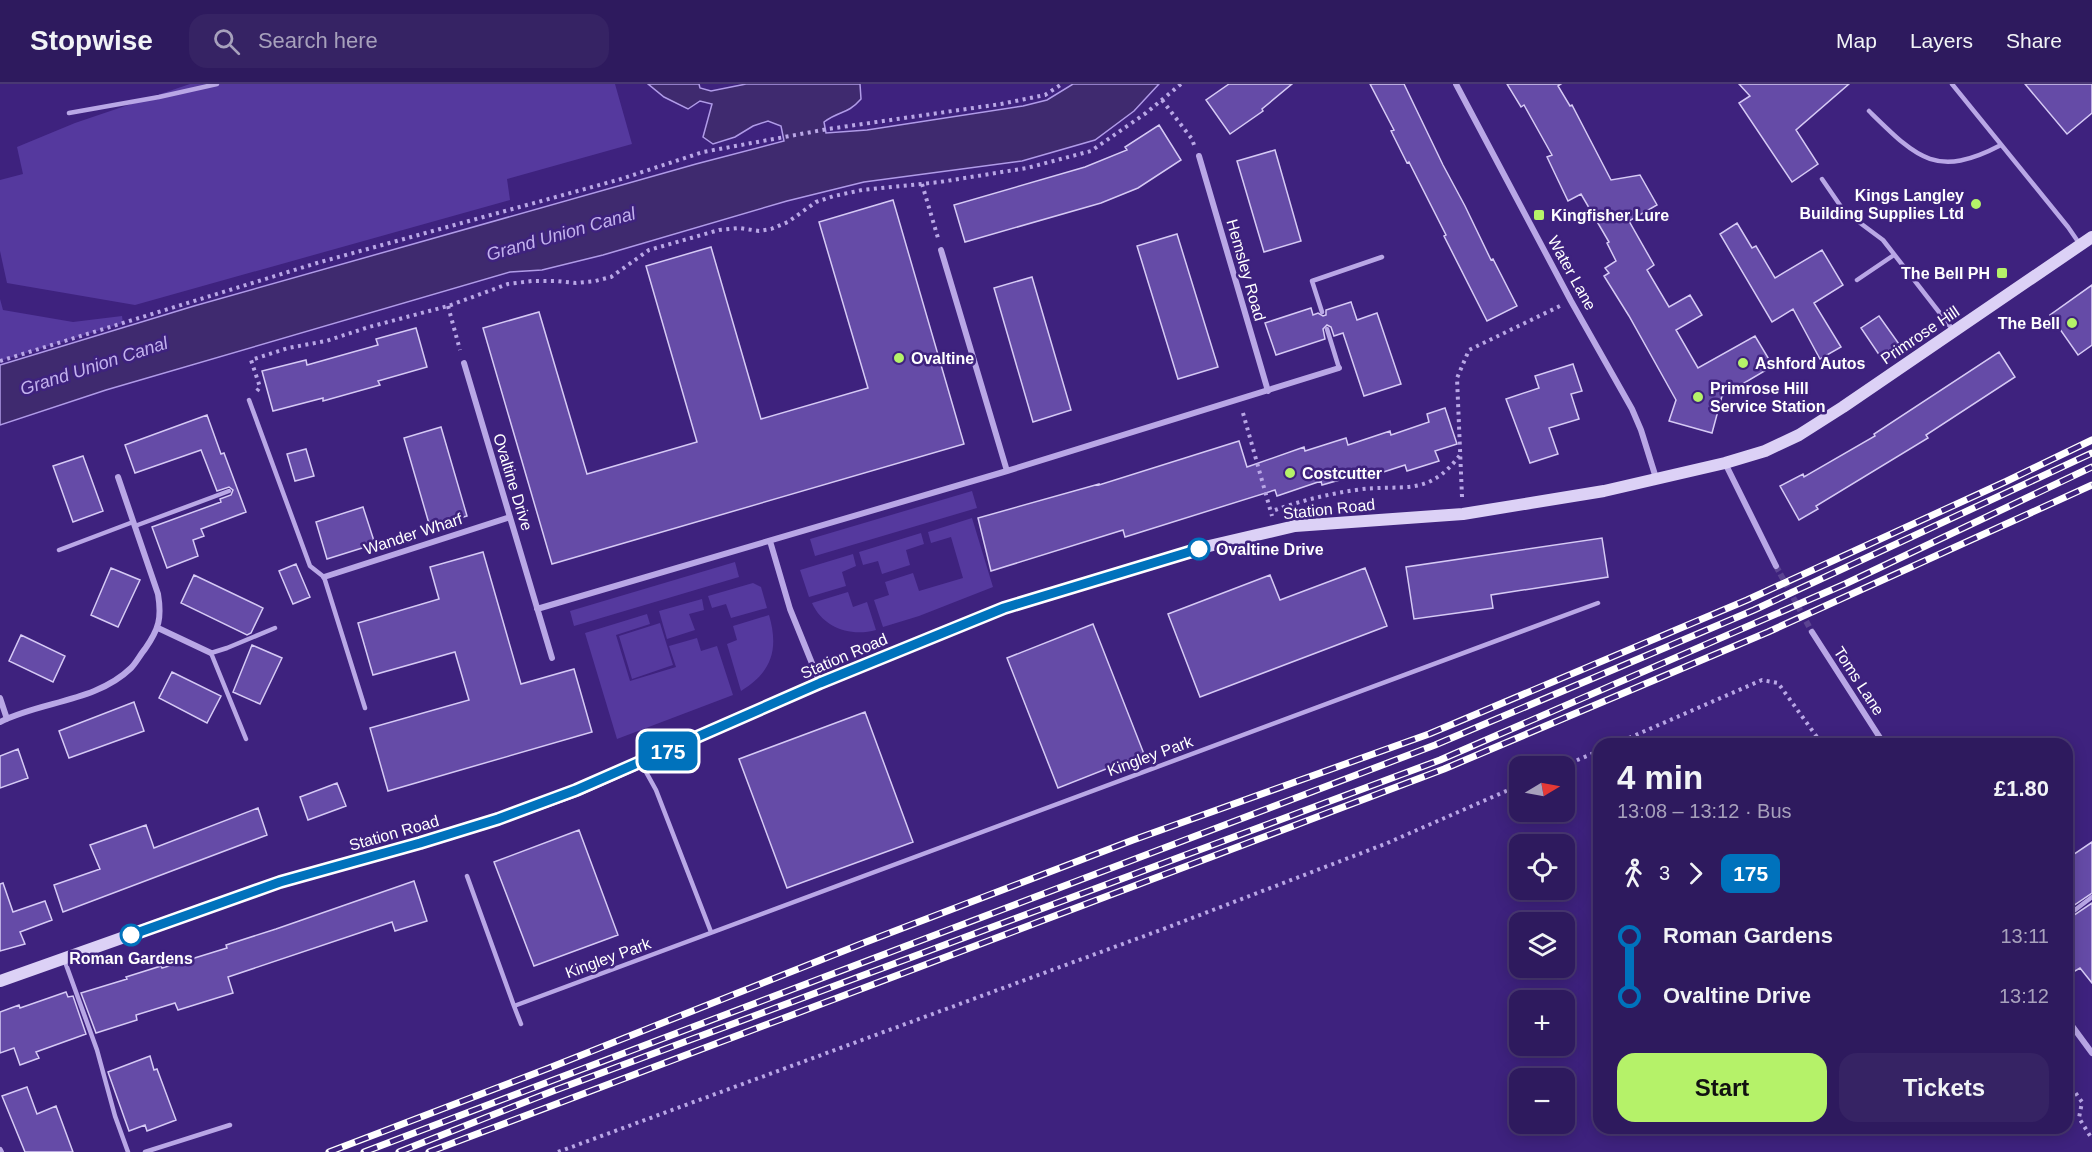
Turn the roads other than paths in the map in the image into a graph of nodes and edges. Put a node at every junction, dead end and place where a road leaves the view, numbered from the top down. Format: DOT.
graph roads {
  1 [pos="217,84"];
  2 [pos="1456,84"];
  3 [pos="1952,84"];
  4 [pos="1869,111"];
  5 [pos="69,113"];
  6 [pos="2001,145"];
  7 [pos="1198,156"];
  8 [pos="1822,179"];
  9 [pos="2092,237"];
  10 [pos="2080,246"];
  11 [pos="941,250"];
  12 [pos="1894,255"];
  13 [pos="1382,256"];
  14 [pos="1857,280"];
  15 [pos="1322,312"];
  16 [pos="1327,329"];
  17 [pos="1954,332"];
  18 [pos="464,363"];
  19 [pos="1340,368"];
  20 [pos="1268,391"];
  21 [pos="249,400"];
  22 [pos="1725,463"];
  23 [pos="1007,471"];
  24 [pos="118,477"];
  25 [pos="1656,478"];
  26 [pos="229,491"];
  27 [pos="510,517"];
  28 [pos="134,524"];
  29 [pos="770,541"];
  30 [pos="59,550"];
  31 [pos="1776,566"];
  32 [pos="324,577"];
  33 [pos="1598,603"];
  34 [pos="537,609"];
  35 [pos="158,628"];
  36 [pos="275,628"];
  37 [pos="1812,632"];
  38 [pos="211,652"];
  39 [pos="552,658"];
  40 [pos="820,683"];
  41 [pos="0,698"];
  42 [pos="364,708"];
  43 [pos="3,721"];
  44 [pos="1880,738"];
  45 [pos="246,739"];
  46 [pos="641,763"];
  47 [pos="467,876"];
  48 [pos="2092,897"];
  49 [pos="2073,911"];
  50 [pos="711,932"];
  51 [pos="64,959"];
  52 [pos="0,981"];
  53 [pos="514,1006"];
  54 [pos="521,1024"];
  55 [pos="2073,1027"];
  56 [pos="2092,1053"];
  57 [pos="230,1125"];
  58 [pos="128,1152"];
  59 [pos="145,1152"];
  1 -- 5 [label="lane"];
  2 -- 25 [label="street, Water Lane"];
  3 -- 6 [label="lane"];
  4 -- 6 [label="lane"];
  6 -- 10 [label="lane"];
  7 -- 20 [label="street, Hemsley Road"];
  8 -- 12 [label="lane"];
  9 -- 10 [label="street, Primrose Hill"];
  10 -- 17 [label="street, Primrose Hill"];
  11 -- 23 [label="street"];
  12 -- 14 [label="lane"];
  12 -- 17 [label="lane"];
  13 -- 15 [label="lane"];
  16 -- 19 [label="lane"];
  17 -- 22 [label="street, Primrose Hill"];
  18 -- 27 [label="street, Ovaltine Drive"];
  19 -- 20 [label="street"];
  20 -- 23 [label="street"];
  21 -- 32 [label="lane"];
  22 -- 25 [label="street, Primrose Hill"];
  22 -- 31 [label="street"];
  23 -- 29 [label="street"];
  24 -- 28 [label="street"];
  25 -- 40 [label="street, Station Road"];
  26 -- 28 [label="lane"];
  27 -- 32 [label="street, Wander Wharf"];
  27 -- 34 [label="street, Ovaltine Drive"];
  28 -- 30 [label="lane"];
  28 -- 35 [label="street"];
  29 -- 34 [label="street"];
  29 -- 40 [label="street"];
  32 -- 42 [label="lane"];
  33 -- 50 [label="lane, Kingley Park"];
  34 -- 39 [label="street, Ovaltine Drive"];
  35 -- 38 [label="street"];
  35 -- 43 [label="street"];
  36 -- 38 [label="lane"];
  37 -- 44 [label="street, Toms Lane"];
  38 -- 45 [label="lane"];
  40 -- 46 [label="street, Station Road"];
  41 -- 43 [label="street"];
  46 -- 50 [label="lane"];
  46 -- 51 [label="street, Station Road"];
  47 -- 53 [label="lane"];
  48 -- 49 [label="lane"];
  50 -- 53 [label="lane, Kingley Park"];
  51 -- 52 [label="street, Station Road"];
  51 -- 58 [label="lane"];
  53 -- 54 [label="lane"];
  55 -- 56 [label="street"];
  57 -- 59 [label="lane"];
}
